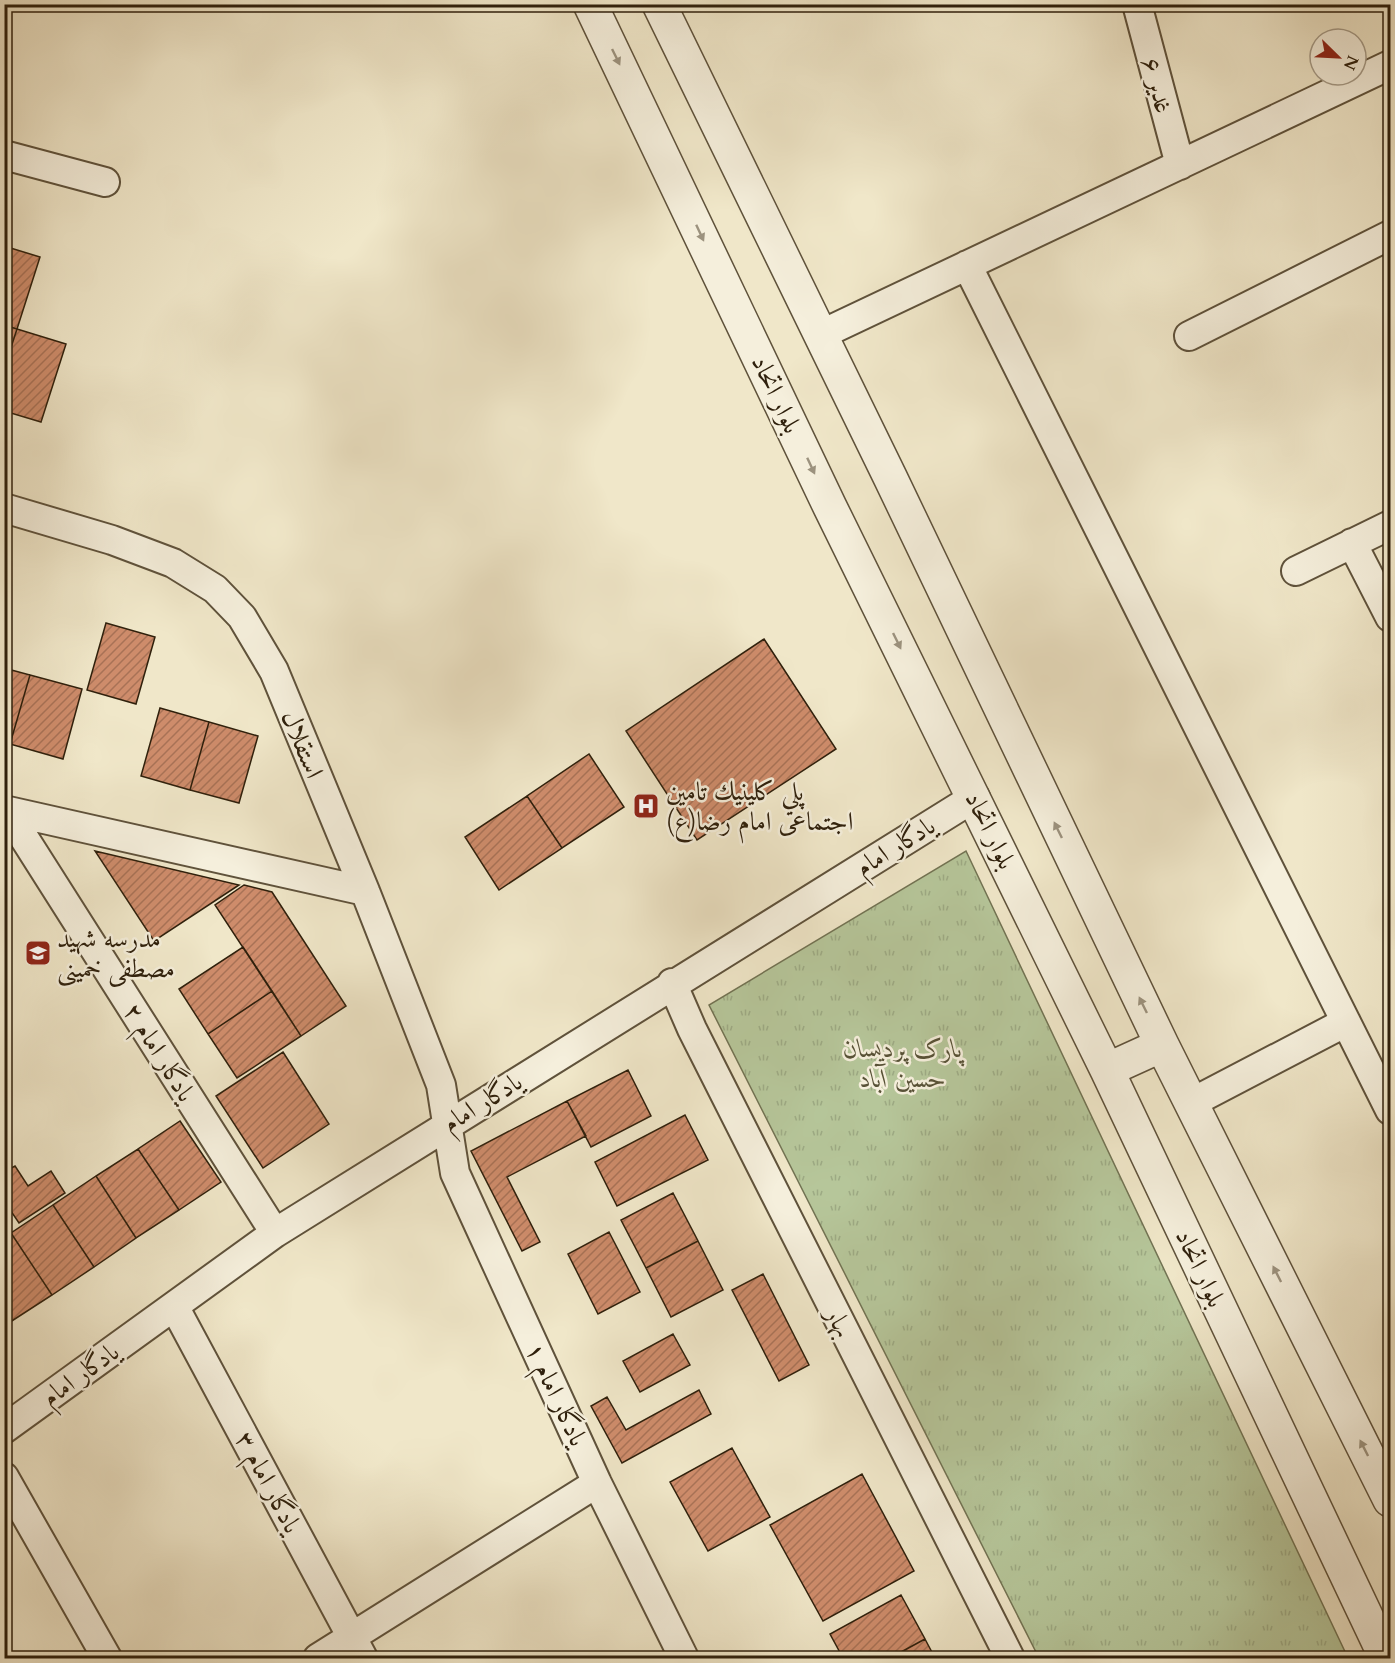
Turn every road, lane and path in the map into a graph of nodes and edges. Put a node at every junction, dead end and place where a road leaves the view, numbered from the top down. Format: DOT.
graph roads {
  1 [pos="590,4"];
  2 [pos="660,4"];
  3 [pos="1137,4"];
  4 [pos="1390,65"];
  5 [pos="4,155"];
  6 [pos="1180,165"];
  7 [pos="105,182"];
  8 [pos="1390,235"];
  9 [pos="967,265"];
  10 [pos="820,335"];
  11 [pos="1189,336"];
  12 [pos="4,508"];
  13 [pos="1390,525"];
  14 [pos="1352,543"];
  15 [pos="1296,571"];
  16 [pos="1390,617"];
  17 [pos="975,797"];
  18 [pos="6,811"];
  19 [pos="365,891"];
  20 [pos="672,983"];
  21 [pos="1346,1022"];
  22 [pos="1162,1045"];
  23 [pos="1107,1070"];
  24 [pos="1191,1103"];
  25 [pos="1390,1110"];
  26 [pos="446,1124"];
  27 [pos="274,1233"];
  28 [pos="174,1306"];
  29 [pos="4,1429"];
  30 [pos="4,1477"];
  31 [pos="597,1483"];
  32 [pos="1390,1500"];
  33 [pos="357,1648"];
  34 [pos="107,1659"];
  35 [pos="318,1659"];
  36 [pos="684,1659"];
  37 [pos="1010,1659"];
  38 [pos="1386,1659"];
  1 -- 17 [label="street, بلوار اتحاد, one-way"];
  2 -- 10 [label="street"];
  3 -- 6 [label="street, غدیر ۶"];
  4 -- 6 [label="street"];
  5 -- 7 [label="street"];
  6 -- 9 [label="street"];
  8 -- 11 [label="street"];
  9 -- 10 [label="street"];
  9 -- 21 [label="street"];
  22 -- 10 [label="street, one-way"];
  12 -- 19 [label="street, استقلال"];
  13 -- 14 [label="street"];
  14 -- 15 [label="street"];
  14 -- 16 [label="street"];
  17 -- 20 [label="street, یادگار امام"];
  17 -- 23 [label="street, بلوار اتحاد"];
  18 -- 19 [label="street"];
  18 -- 27 [label="street, یادگار امام ۲"];
  19 -- 26 [label="street, استقلال"];
  20 -- 26 [label="street, یادگار امام"];
  20 -- 37 [label="street, بهار"];
  21 -- 24 [label="street"];
  21 -- 25 [label="street"];
  22 -- 23 [label="street"];
  22 -- 24 [label="street"];
  23 -- 38 [label="street, بلوار اتحاد"];
  32 -- 24 [label="street, one-way"];
  26 -- 27 [label="street, یادگار امام"];
  26 -- 31 [label="street, یادگار امام ۱"];
  27 -- 28 [label="street, یادگار امام"];
  28 -- 29 [label="street, یادگار امام"];
  28 -- 33 [label="street, یادگار امام ۳"];
  30 -- 34 [label="street"];
  31 -- 33 [label="street"];
  31 -- 36 [label="street, یادگار امام ۱"];
  33 -- 35 [label="street"];
}
